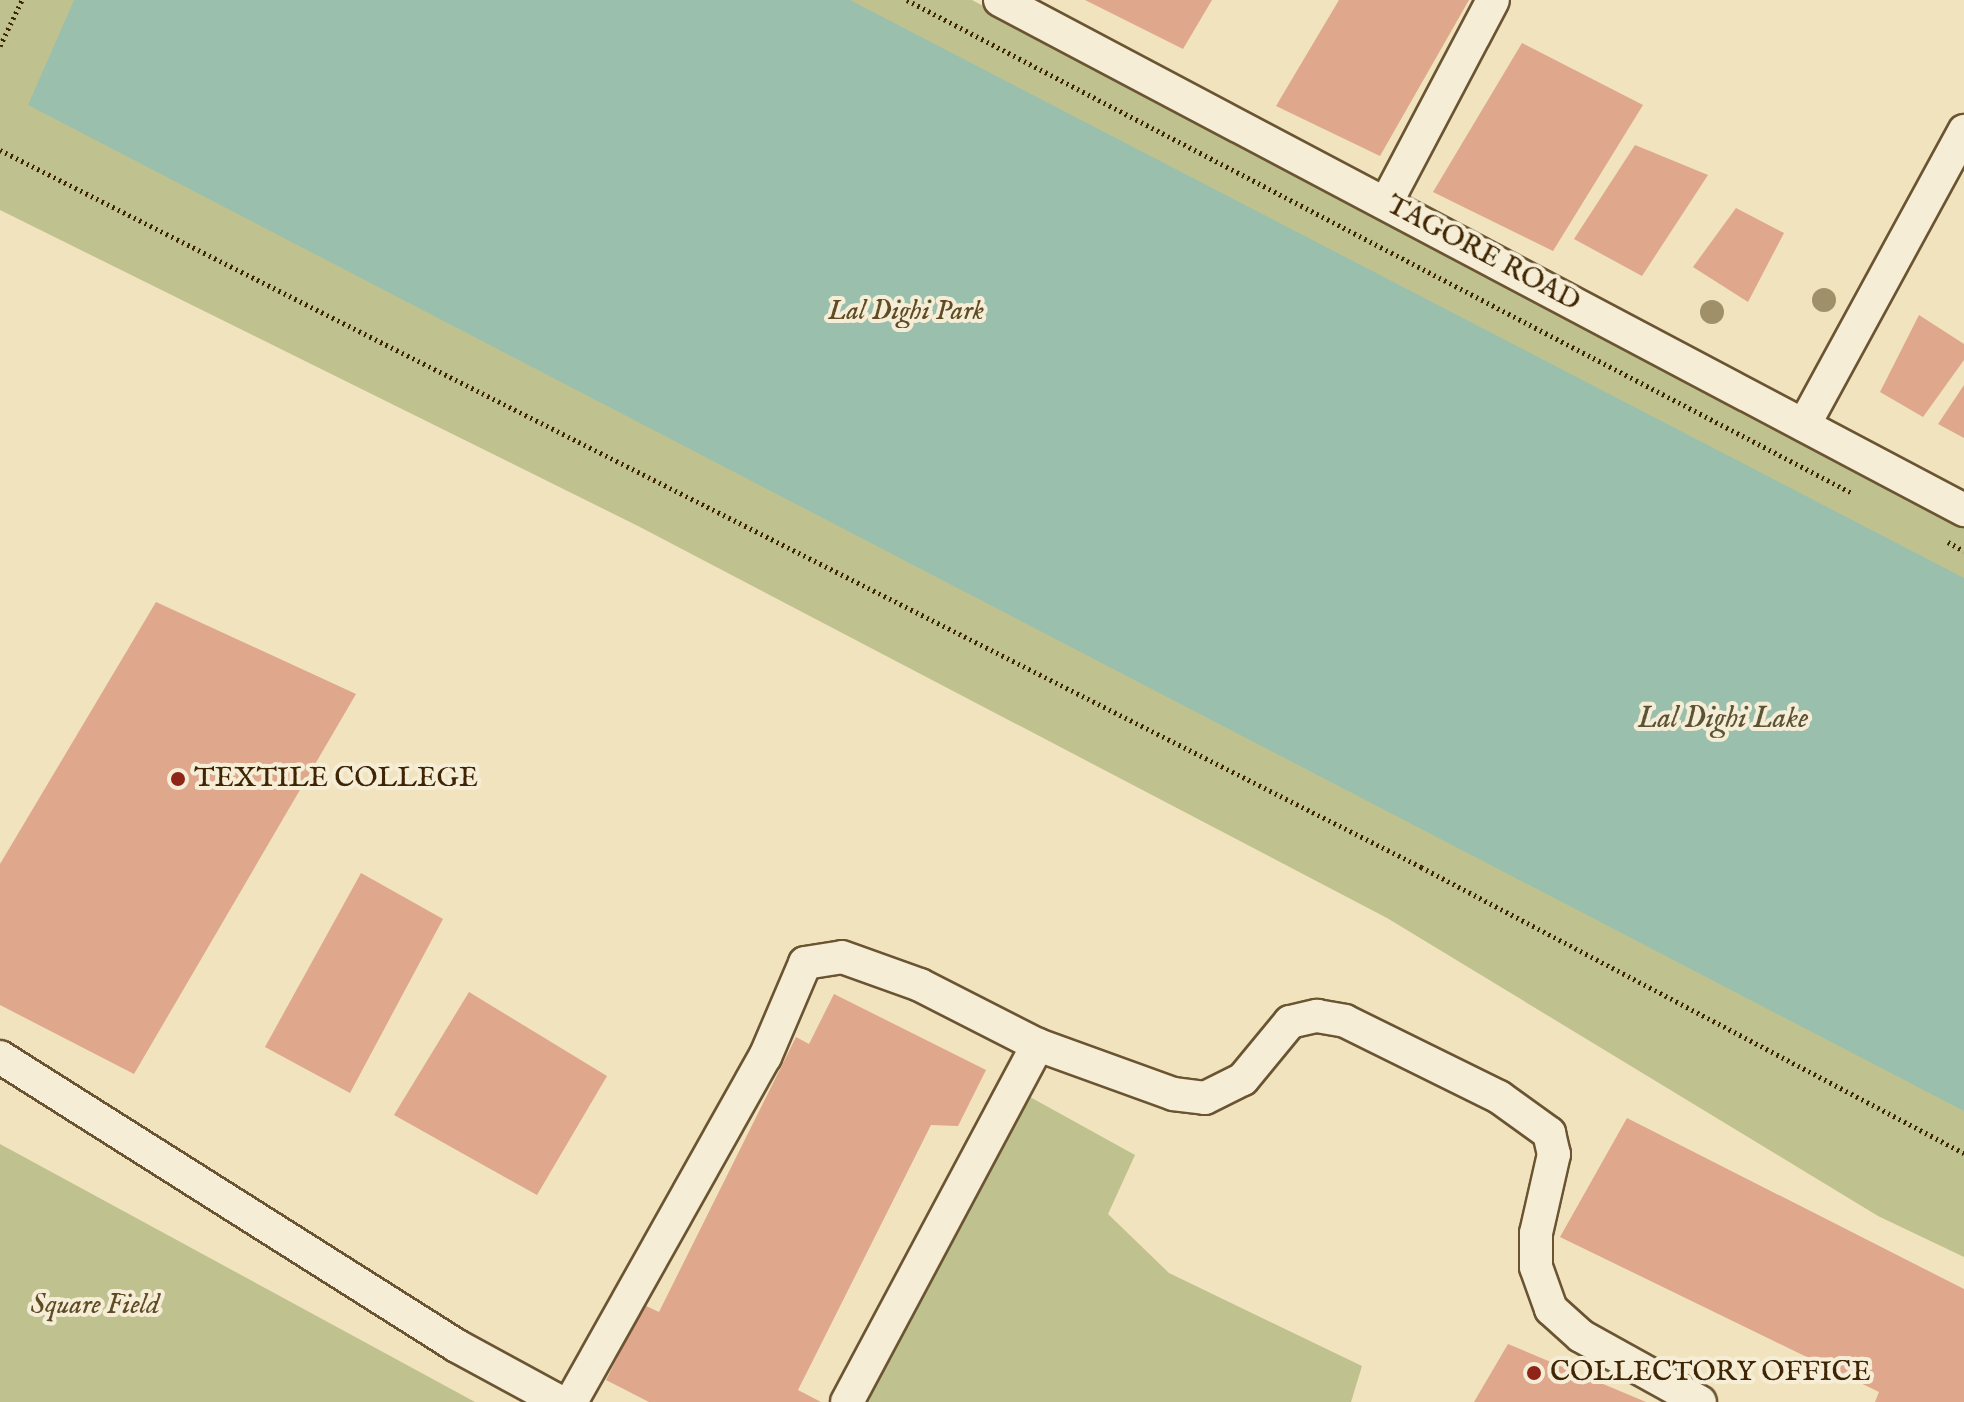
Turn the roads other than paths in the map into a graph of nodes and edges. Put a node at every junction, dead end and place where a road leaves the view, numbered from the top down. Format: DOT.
graph roads {
  1 [pos="1493,0"];
  2 [pos="1020,5"];
  3 [pos="1964,131"];
  4 [pos="1386,203"];
  5 [pos="1804,425"];
  6 [pos="1964,510"];
  7 [pos="1038,1045"];
  8 [pos="0,1057"];
  9 [pos="560,1402"];
  10 [pos="571,1402"];
  11 [pos="847,1402"];
  12 [pos="1700,1402"];
  1 -- 4 [label="street"];
  2 -- 4 [label="street, TAGORE ROAD"];
  3 -- 5 [label="street"];
  4 -- 5 [label="street, TAGORE ROAD"];
  5 -- 6 [label="street, TAGORE ROAD"];
  7 -- 10 [label="street"];
  7 -- 11 [label="street"];
  7 -- 12 [label="street"];
  8 -- 9 [label="street"];
}
